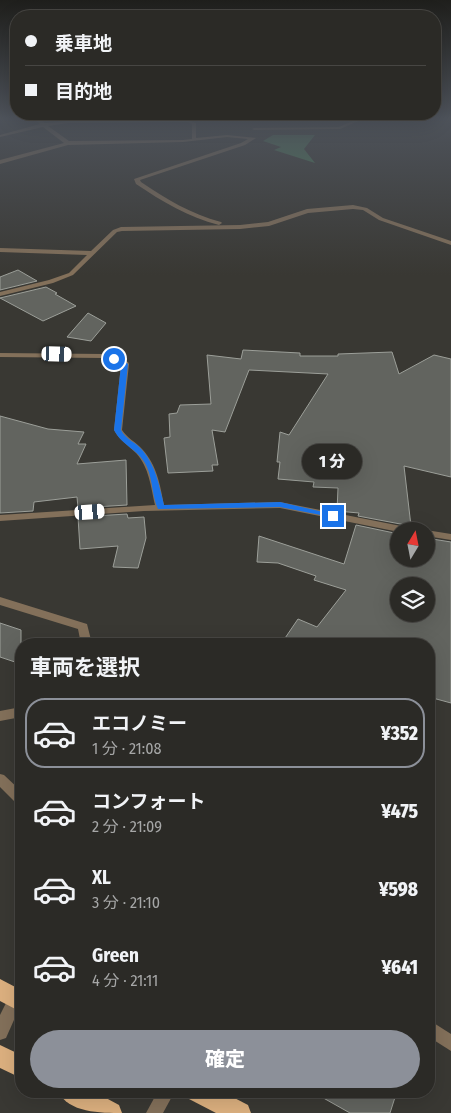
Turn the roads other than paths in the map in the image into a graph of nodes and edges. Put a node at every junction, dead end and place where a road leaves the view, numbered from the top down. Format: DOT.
graph roads {
  1 [pos="161,171"];
  2 [pos="240,227"];
  3 [pos="451,243"];
  4 [pos="0,250"];
  5 [pos="92,253"];
  6 [pos="0,294"];
  7 [pos="0,354"];
  8 [pos="160,508"];
  9 [pos="0,518"];
  10 [pos="390,527"];
  11 [pos="435,534"];
  12 [pos="451,537"];
  13 [pos="0,601"];
  14 [pos="86,638"];
  15 [pos="15,713"];
  16 [pos="0,716"];
  17 [pos="0,779"];
  18 [pos="15,793"];
  19 [pos="15,995"];
  20 [pos="0,1032"];
  21 [pos="435,1032"];
  22 [pos="451,1043"];
  23 [pos="0,1056"];
  24 [pos="15,1064"];
  25 [pos="82,1098"];
  26 [pos="163,1098"];
  27 [pos="211,1098"];
  28 [pos="111,1113"];
  29 [pos="154,1113"];
  30 [pos="240,1113"];
  1 -- 2 [label="street"];
  2 -- 3 [label="street"];
  2 -- 5 [label="street"];
  4 -- 5 [label="street"];
  5 -- 6 [label="street"];
  7 -- 8 [label="street"];
  8 -- 9 [label="street"];
  8 -- 10 [label="street"];
  11 -- 12 [label="street"];
  13 -- 14 [label="street"];
  15 -- 16 [label="street"];
  17 -- 18 [label="street"];
  19 -- 20 [label="street"];
  21 -- 22 [label="street"];
  23 -- 24 [label="highway"];
  25 -- 28 [label="highway"];
  26 -- 29 [label="street"];
  27 -- 30 [label="highway"];
}
